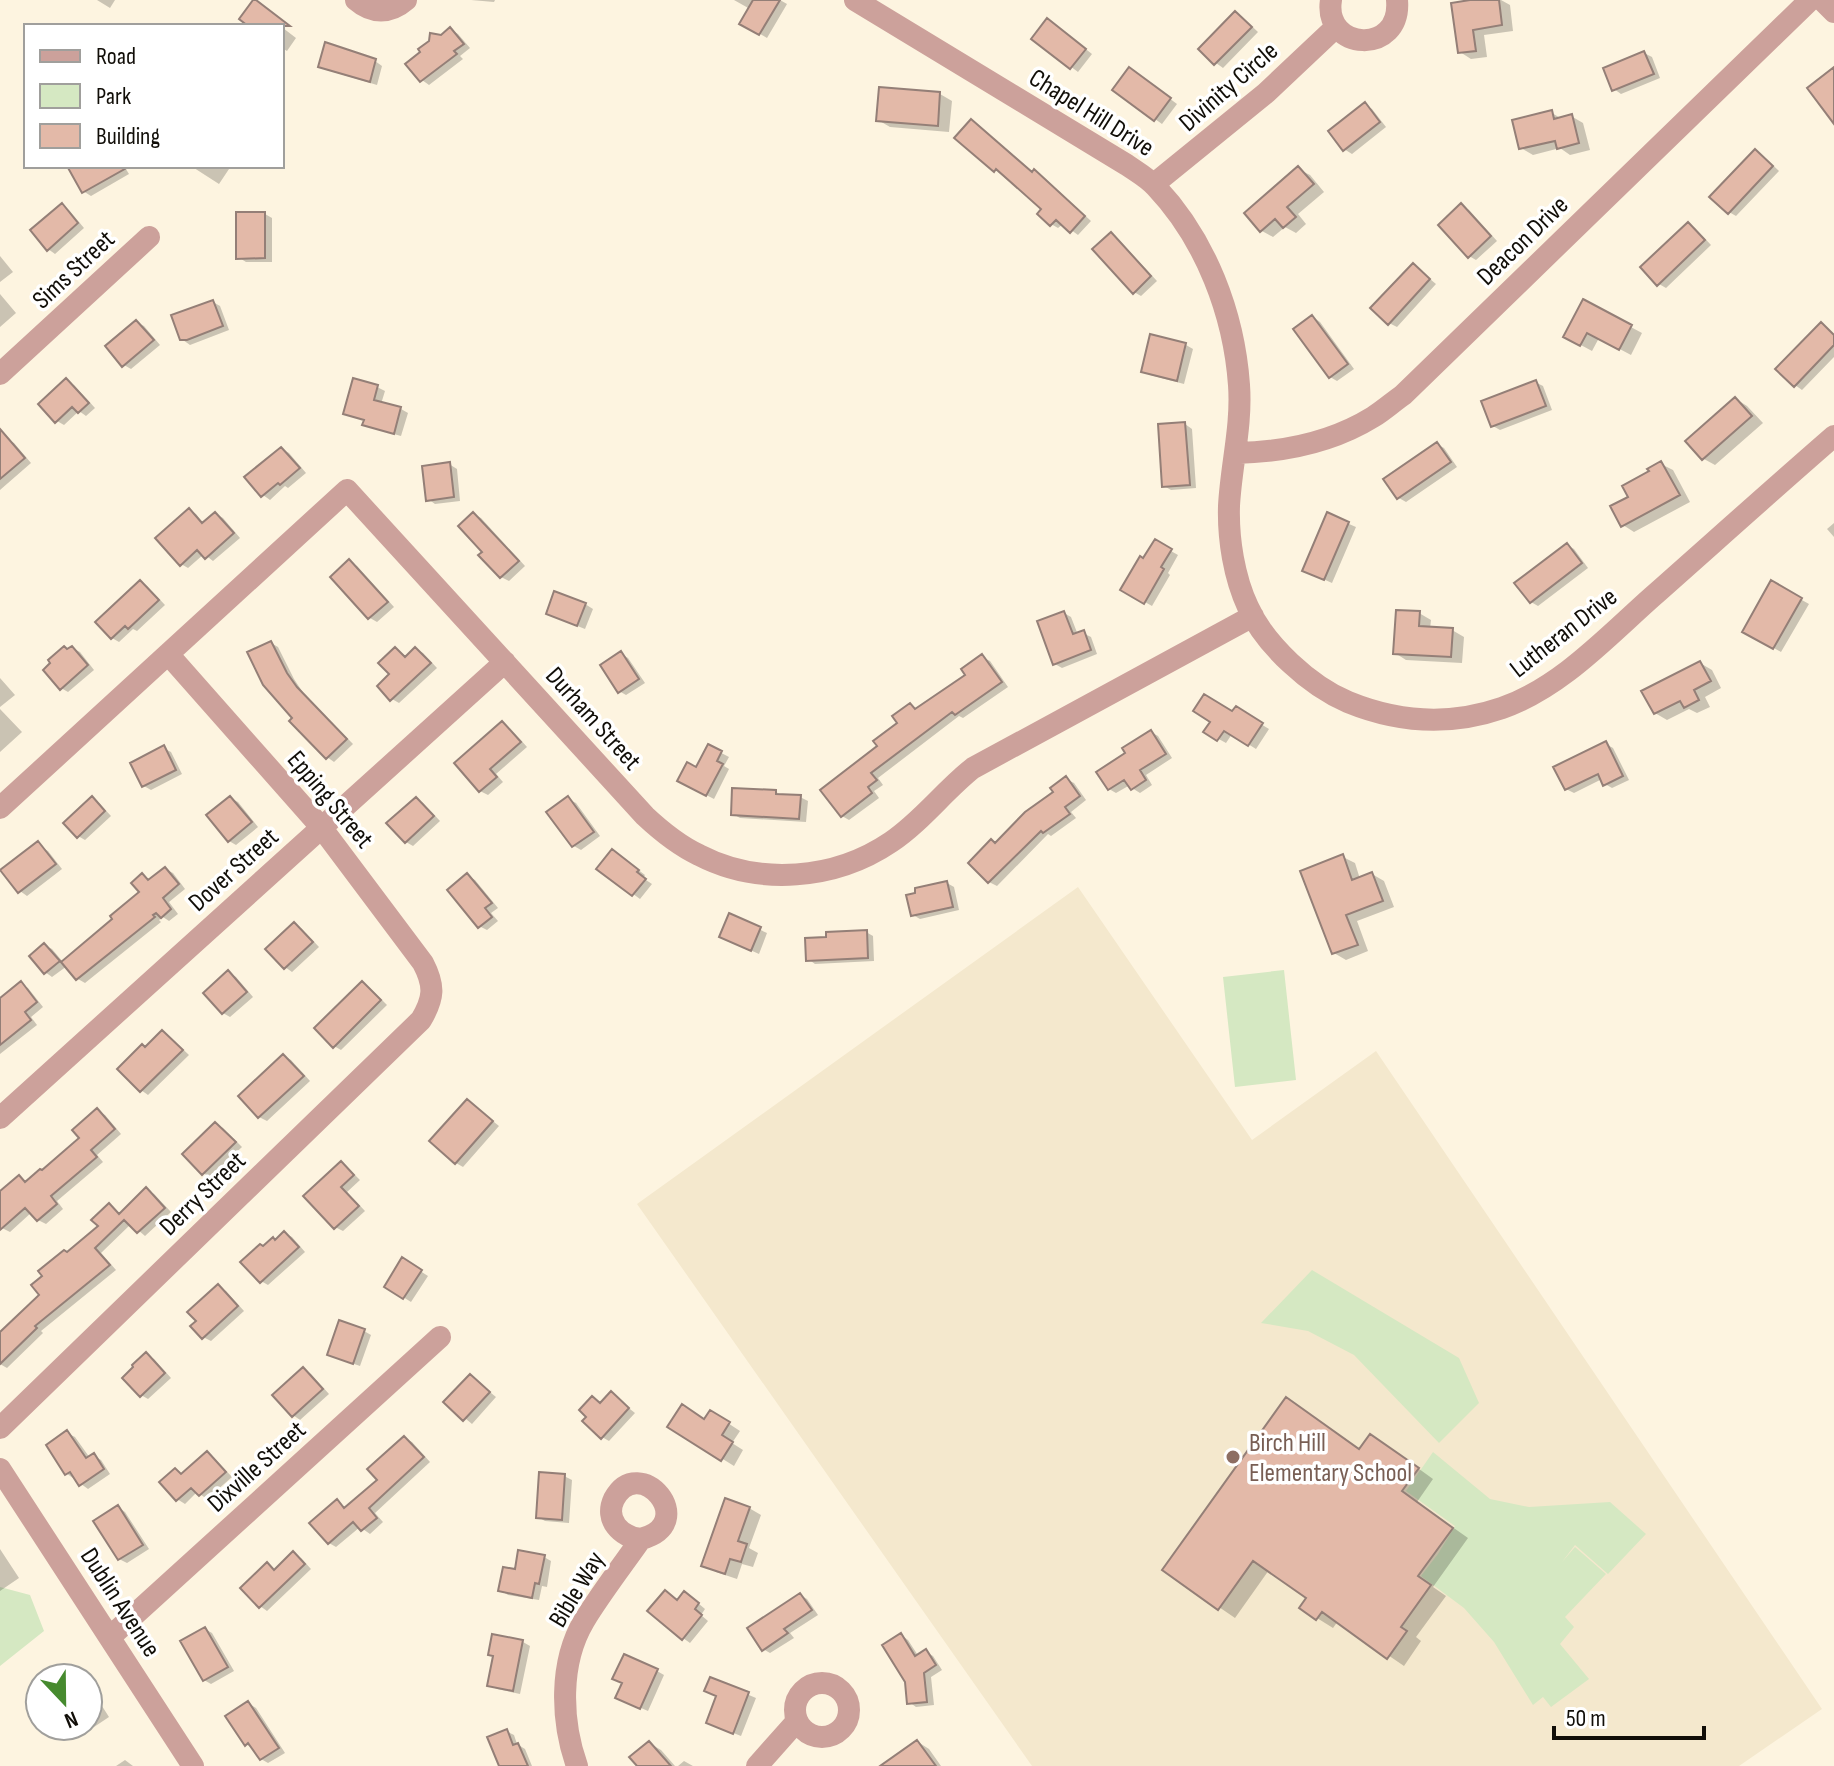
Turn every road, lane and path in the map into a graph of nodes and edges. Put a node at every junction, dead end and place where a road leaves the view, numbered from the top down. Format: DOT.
graph roads {
  1 [pos="356,0"];
  2 [pos="406,0"];
  3 [pos="855,0"];
  4 [pos="1331,0"];
  5 [pos="1397,0"];
  6 [pos="1810,0"];
  7 [pos="1822,0"];
  8 [pos="1834,12"];
  9 [pos="1336,27"];
  10 [pos="1154,184"];
  11 [pos="149,237"];
  12 [pos="0,374"];
  13 [pos="1834,436"];
  14 [pos="1236,453"];
  15 [pos="1253,616"];
  16 [pos="168,654"];
  17 [pos="505,662"];
  18 [pos="0,808"];
  19 [pos="321,827"];
  20 [pos="433,992"];
  21 [pos="0,1118"];
  22 [pos="440,1337"];
  23 [pos="0,1428"];
  24 [pos="0,1469"];
  25 [pos="641,1539"];
  26 [pos="110,1637"];
  27 [pos="797,1721"];
  28 [pos="193,1766"];
  29 [pos="577,1766"];
  30 [pos="757,1766"];
  1 -- 2 [label="street"];
  3 -- 10 [label="street, Chapel Hill Drive"];
  4 -- 9 [label="street"];
  5 -- 9 [label="street"];
  6 -- 14 [label="street, Deacon Drive"];
  7 -- 8 [label="street"];
  9 -- 10 [label="street, Divinity Circle"];
  10 -- 14 [label="street, Chapel Hill Drive"];
  11 -- 12 [label="street, Sims Street"];
  13 -- 15 [label="street, Lutheran Drive"];
  14 -- 15 [label="street, Chapel Hill Drive"];
  15 -- 17 [label="street, Durham Street"];
  16 -- 17 [label="street, Durham Street"];
  16 -- 18 [label="street, Durham Street"];
  16 -- 19 [label="street, Epping Street"];
  17 -- 19 [label="street, Dover Street"];
  19 -- 20 [label="street, Epping Street"];
  19 -- 21 [label="street, Dover Street"];
  20 -- 23 [label="street, Derry Street"];
  22 -- 26 [label="street, Dixville Street"];
  24 -- 26 [label="street, Dublin Avenue"];
  25 -- 29 [label="street, Bible Way"];
  26 -- 28 [label="street, Dublin Avenue"];
  27 -- 30 [label="street"];
}
